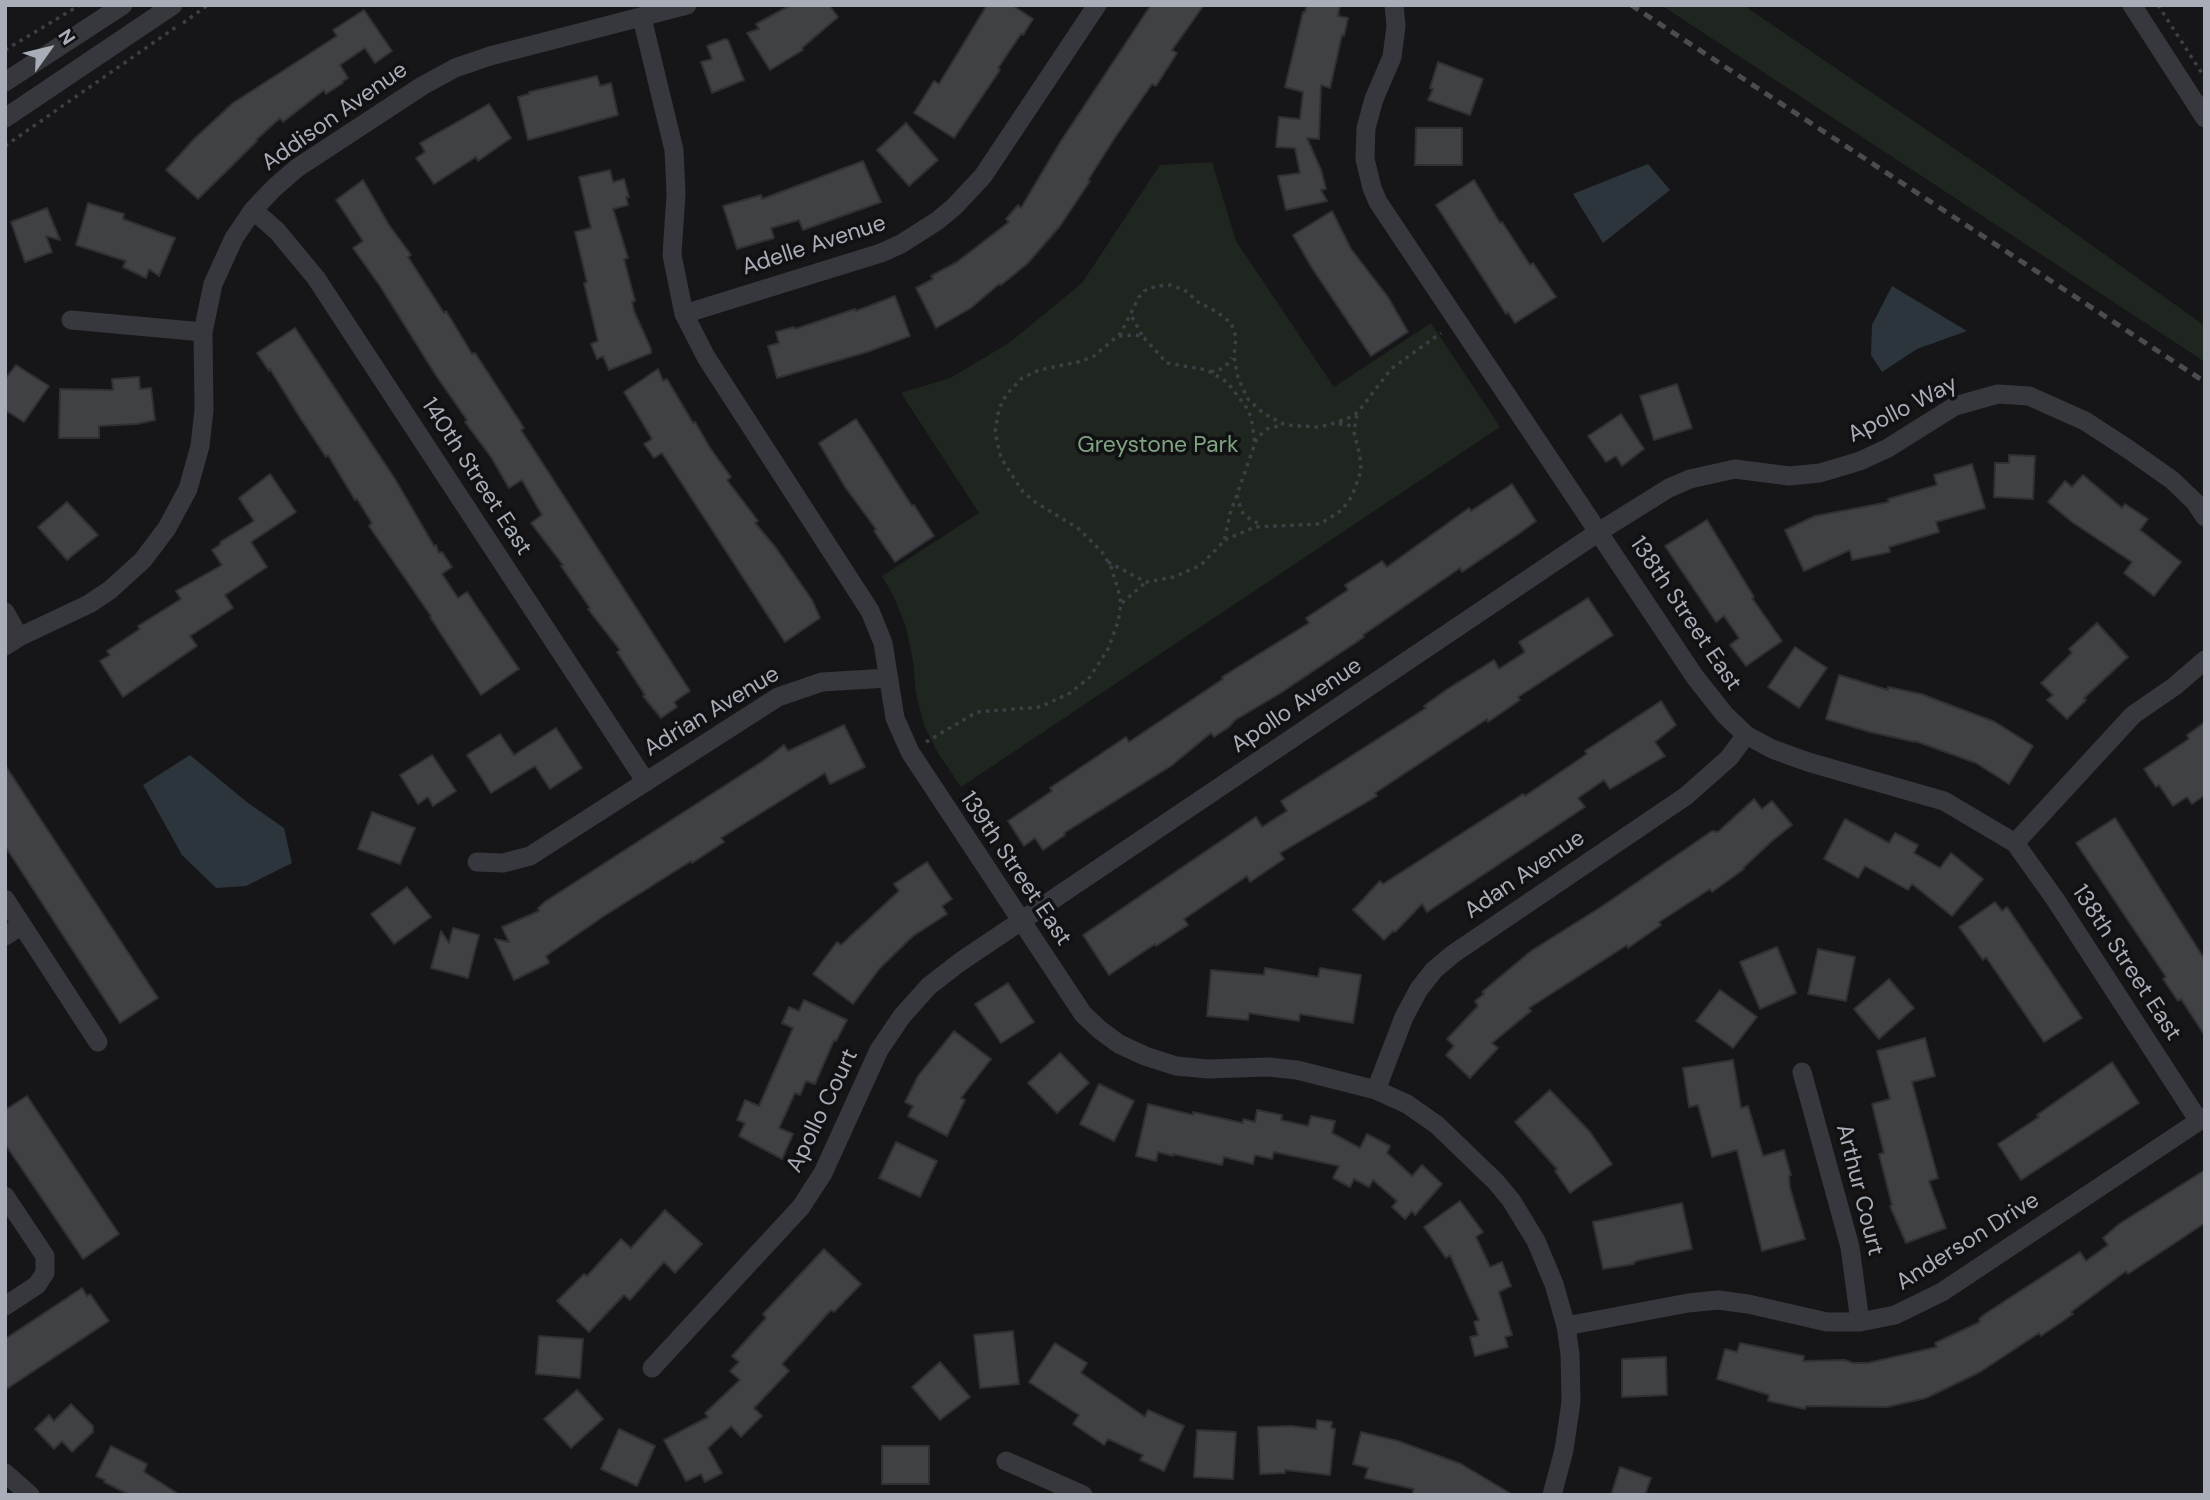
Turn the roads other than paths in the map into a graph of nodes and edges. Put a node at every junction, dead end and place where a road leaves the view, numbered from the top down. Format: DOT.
graph roads {
  1 [pos="123,5"];
  2 [pos="173,5"];
  3 [pos="687,5"];
  4 [pos="1097,5"];
  5 [pos="1394,5"];
  6 [pos="2132,5"];
  7 [pos="642,18"];
  8 [pos="5,82"];
  9 [pos="5,118"];
  10 [pos="2205,118"];
  11 [pos="253,210"];
  12 [pos="684,314"];
  13 [pos="71,320"];
  14 [pos="203,332"];
  15 [pos="2205,517"];
  16 [pos="1600,531"];
  17 [pos="5,612"];
  18 [pos="12,641"];
  19 [pos="2205,660"];
  20 [pos="888,678"];
  21 [pos="1746,735"];
  22 [pos="646,782"];
  23 [pos="2015,843"];
  24 [pos="477,862"];
  25 [pos="5,900"];
  26 [pos="1021,921"];
  27 [pos="14,931"];
  28 [pos="98,1042"];
  29 [pos="1802,1072"];
  30 [pos="1377,1090"];
  31 [pos="2202,1119"];
  32 [pos="5,1196"];
  33 [pos="5,1306"];
  34 [pos="1860,1322"];
  35 [pos="1566,1326"];
  36 [pos="652,1368"];
  37 [pos="1006,1461"];
  38 [pos="5,1473"];
  39 [pos="30,1495"];
  40 [pos="1083,1495"];
  41 [pos="1552,1495"];
  1 -- 8 [label="street"];
  2 -- 9 [label="street"];
  3 -- 7 [label="street, Addison Avenue"];
  4 -- 12 [label="street, Adelle Avenue"];
  5 -- 16 [label="street, 138th Street East"];
  6 -- 10 [label="street"];
  7 -- 11 [label="street, Addison Avenue"];
  7 -- 12 [label="street, 139th Street East"];
  11 -- 14 [label="street, Addison Avenue"];
  11 -- 22 [label="street, 140th Street East"];
  12 -- 20 [label="street, 139th Street East"];
  13 -- 14 [label="street"];
  14 -- 18 [label="street, Addison Avenue"];
  15 -- 16 [label="street, Apollo Way"];
  16 -- 21 [label="street, 138th Street East"];
  16 -- 26 [label="street, Apollo Avenue"];
  17 -- 18 [label="street"];
  19 -- 23 [label="street"];
  20 -- 22 [label="street, Adrian Avenue"];
  20 -- 26 [label="street, 139th Street East"];
  21 -- 23 [label="street, 138th Street East"];
  21 -- 30 [label="street, Adan Avenue"];
  22 -- 24 [label="street, Adrian Avenue"];
  23 -- 31 [label="street, 138th Street East"];
  25 -- 27 [label="street"];
  26 -- 30 [label="street, 139th Street East"];
  26 -- 36 [label="street, Apollo Court"];
  27 -- 28 [label="street"];
  29 -- 34 [label="street, Arthur Court"];
  30 -- 35 [label="street, 139th Street East"];
  31 -- 34 [label="street, Anderson Drive"];
  32 -- 33 [label="street"];
  34 -- 35 [label="street, Anderson Drive"];
  35 -- 41 [label="street, 139th Street East"];
  37 -- 40 [label="street"];
  38 -- 39 [label="street"];
}
